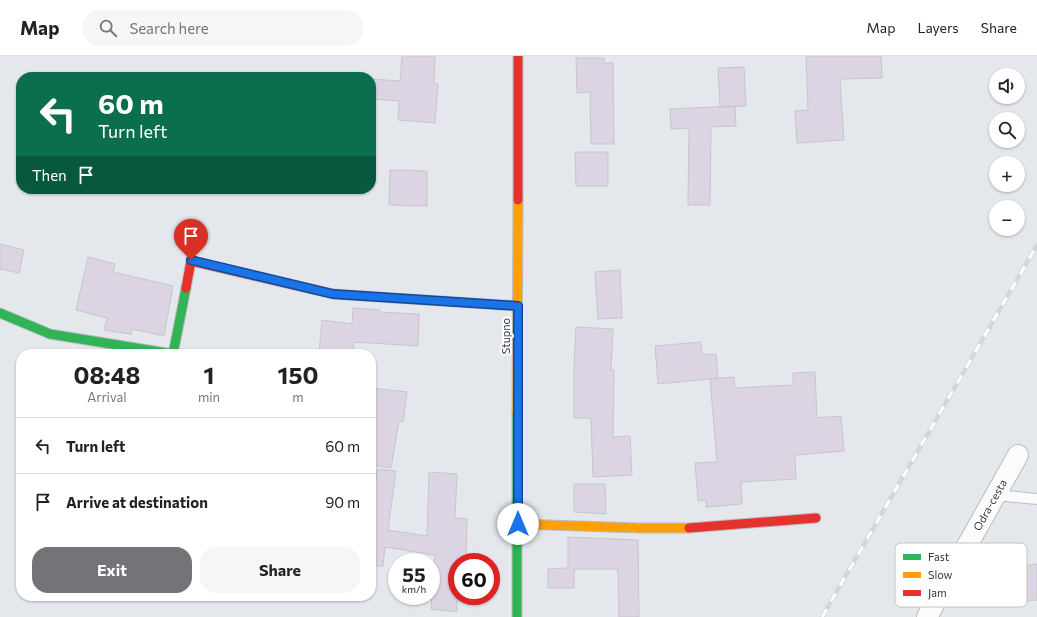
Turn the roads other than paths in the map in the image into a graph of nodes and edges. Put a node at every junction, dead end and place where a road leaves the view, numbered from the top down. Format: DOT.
graph roads {
  1 [pos="518,56"];
  2 [pos="518,306"];
  3 [pos="0,313"];
  4 [pos="142,349"];
  5 [pos="174,349"];
  6 [pos="1018,455"];
  7 [pos="996,495"];
  8 [pos="1037,498"];
  9 [pos="816,518"];
  10 [pos="518,524"];
  11 [pos="969,543"];
  12 [pos="933,607"];
  13 [pos="517,617"];
  14 [pos="927,617"];
  1 -- 2 [label="street, Stupno"];
  2 -- 5 [label="street"];
  2 -- 10 [label="street, Stupno"];
  3 -- 4 [label="street"];
  6 -- 7 [label="street, Odra-cesta"];
  7 -- 8 [label="lane"];
  7 -- 11 [label="street, Odra-cesta"];
  9 -- 10 [label="street"];
  10 -- 13 [label="street, Stupno"];
  12 -- 14 [label="street, Odra-cesta"];
}
